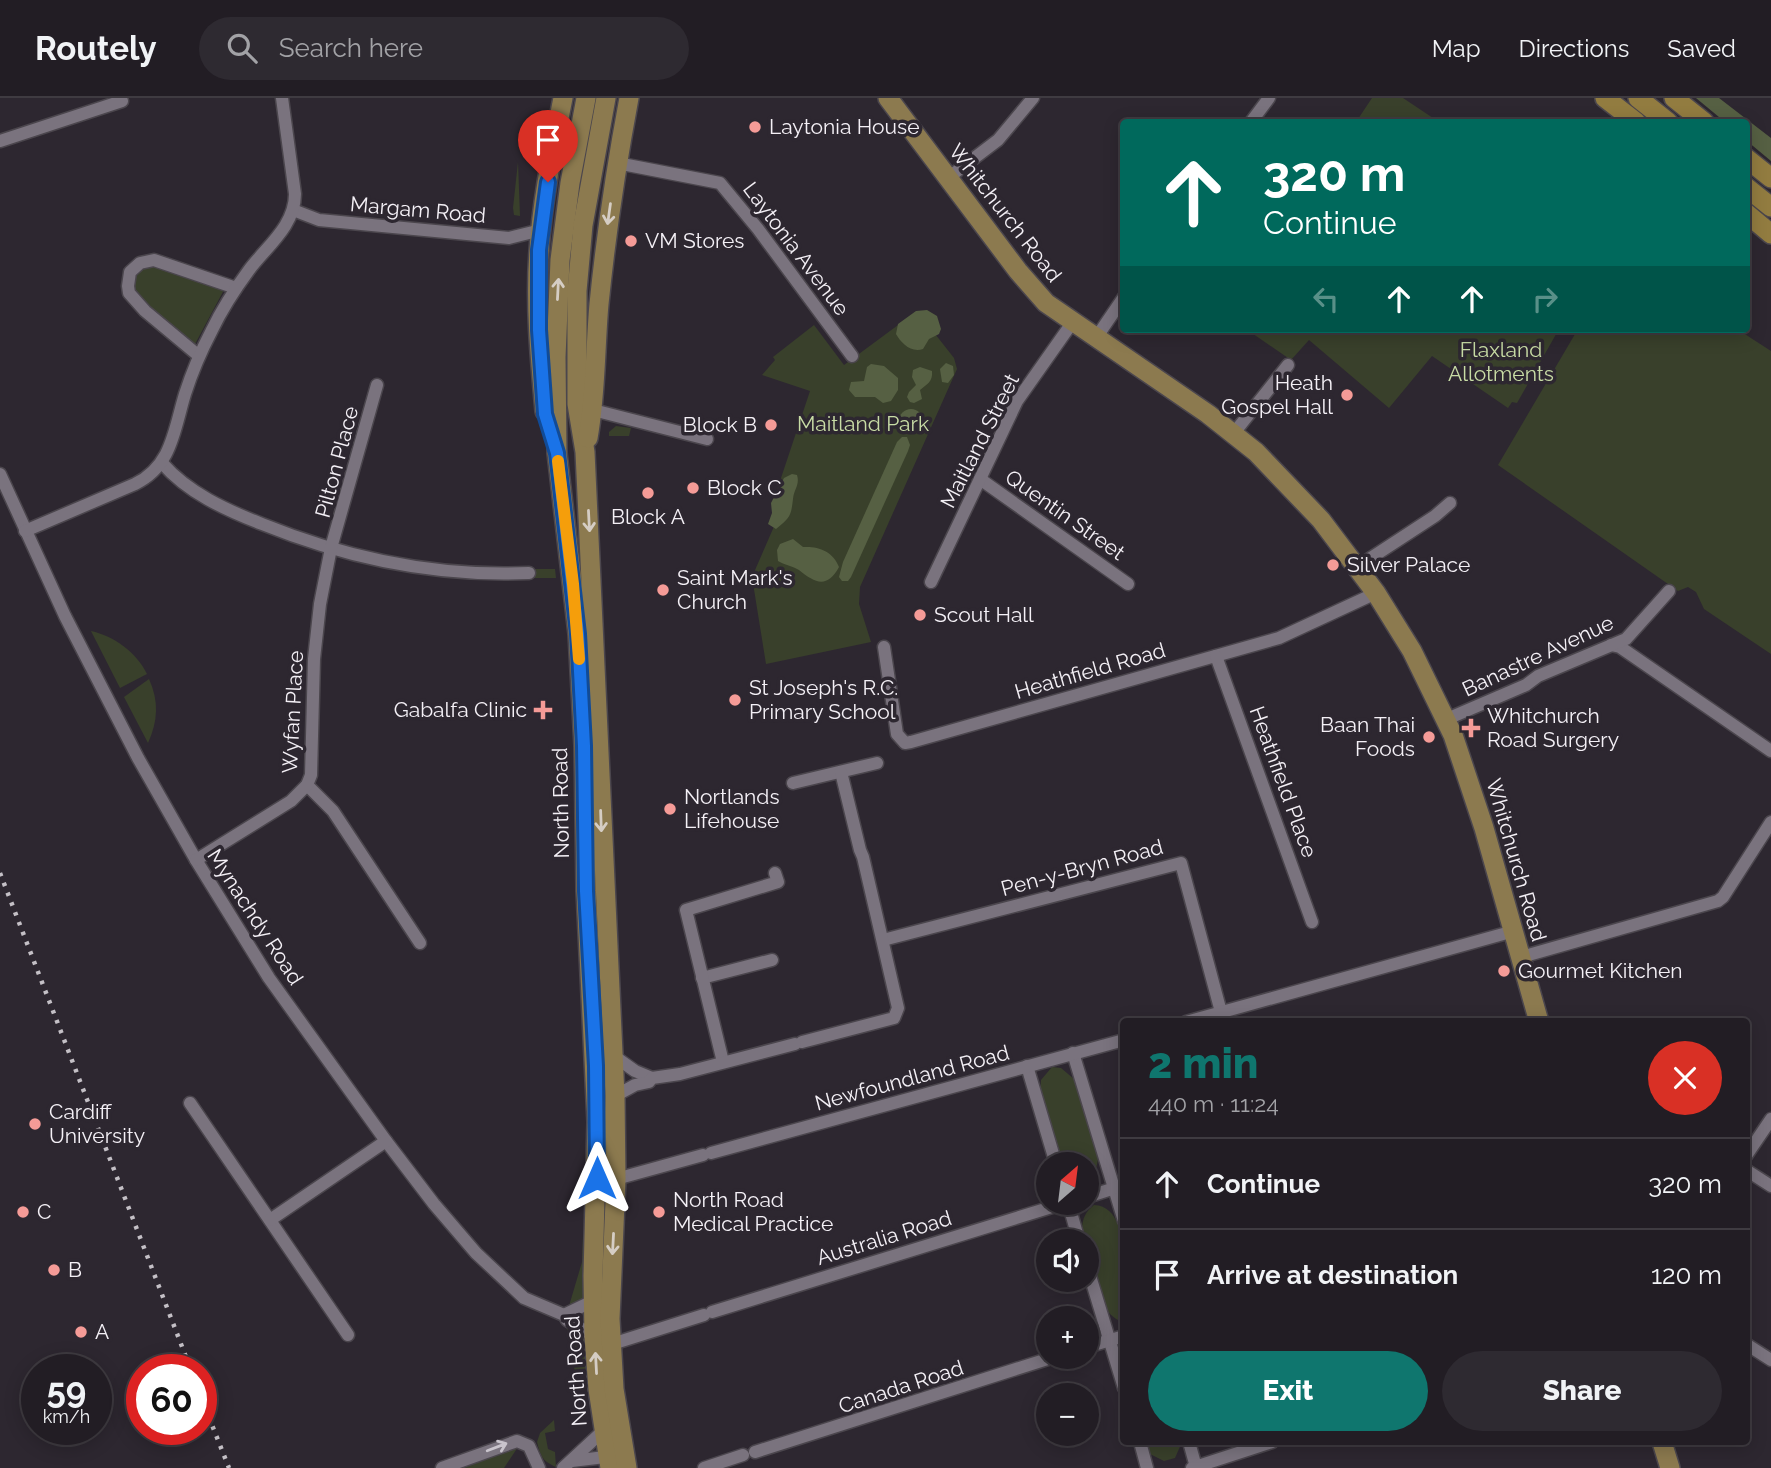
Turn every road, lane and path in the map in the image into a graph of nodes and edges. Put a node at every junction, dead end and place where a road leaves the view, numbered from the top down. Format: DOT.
graph roads {
  1 [pos="282,98"];
  2 [pos="563,98"];
  3 [pos="586,98"];
  4 [pos="606,98"];
  5 [pos="629,98"];
  6 [pos="888,98"];
  7 [pos="1033,98"];
  8 [pos="1269,98"];
  9 [pos="1605,98"];
  10 [pos="1638,98"];
  11 [pos="1674,98"];
  12 [pos="122,101"];
  13 [pos="1253,119"];
  14 [pos="1632,119"];
  15 [pos="1664,119"];
  16 [pos="1700,119"];
  17 [pos="0,141"];
  18 [pos="1750,161"];
  19 [pos="617,163"];
  20 [pos="948,177"];
  21 [pos="1771,178"];
  22 [pos="1750,190"];
  23 [pos="1771,207"];
  24 [pos="293,210"];
  25 [pos="1750,216"];
  26 [pos="541,230"];
  27 [pos="1771,234"];
  28 [pos="236,288"];
  29 [pos="1120,303"];
  30 [pos="1072,323"];
  31 [pos="1096,338"];
  32 [pos="199,356"];
  33 [pos="852,356"];
  34 [pos="1289,365"];
  35 [pos="377,385"];
  36 [pos="593,410"];
  37 [pos="1234,433"];
  38 [pos="707,439"];
  39 [pos="586,452"];
  40 [pos="557,453"];
  41 [pos="162,463"];
  42 [pos="0,474"];
  43 [pos="980,479"];
  44 [pos="1450,503"];
  45 [pos="25,531"];
  46 [pos="331,548"];
  47 [pos="1357,567"];
  48 [pos="529,573"];
  49 [pos="931,582"];
  50 [pos="1128,584"];
  51 [pos="1669,591"];
  52 [pos="1376,593"];
  53 [pos="1611,645"];
  54 [pos="884,647"];
  55 [pos="1216,656"];
  56 [pos="1447,719"];
  57 [pos="1771,751"];
  58 [pos="877,763"];
  59 [pos="841,772"];
  60 [pos="793,783"];
  61 [pos="307,785"];
  62 [pos="1771,822"];
  63 [pos="196,860"];
  64 [pos="775,873"];
  65 [pos="1312,922"];
  66 [pos="1514,931"];
  67 [pos="883,940"];
  68 [pos="419,943"];
  69 [pos="1521,957"];
  70 [pos="772,960"];
  71 [pos="702,978"];
  72 [pos="1222,1012"];
  73 [pos="1200,1018"];
  74 [pos="1538,1018"];
  75 [pos="1120,1041"];
  76 [pos="1073,1053"];
  77 [pos="614,1056"];
  78 [pos="723,1062"];
  79 [pos="1027,1066"];
  80 [pos="652,1078"];
  81 [pos="615,1096"];
  82 [pos="190,1103"];
  83 [pos="1771,1119"];
  84 [pos="386,1141"];
  85 [pos="1750,1150"];
  86 [pos="1052,1152"];
  87 [pos="1750,1173"];
  88 [pos="616,1180"];
  89 [pos="1771,1186"];
  90 [pos="1119,1187"];
  91 [pos="1099,1193"];
  92 [pos="1036,1212"];
  93 [pos="270,1220"];
  94 [pos="1095,1292"];
  95 [pos="593,1301"];
  96 [pos="564,1315"];
  97 [pos="348,1335"];
  98 [pos="1120,1337"];
  99 [pos="603,1340"];
  100 [pos="1109,1340"];
  101 [pos="1099,1343"];
  102 [pos="1750,1347"];
  103 [pos="1771,1360"];
  104 [pos="1036,1363"];
  105 [pos="1120,1375"];
  106 [pos="603,1431"];
  107 [pos="1141,1445"];
  108 [pos="1190,1445"];
  109 [pos="1263,1445"];
  110 [pos="1663,1445"];
  111 [pos="617,1462"];
  112 [pos="567,1465"];
  113 [pos="1194,1467"];
  114 [pos="442,1468"];
  115 [pos="539,1468"];
  116 [pos="705,1468"];
  117 [pos="1147,1468"];
  118 [pos="1670,1468"];
  1 -- 24 [label="street"];
  2 -- 26 [label="main road"];
  40 -- 3 [label="main road, North Road, one-way"];
  4 -- 39 [label="main road, North Road"];
  5 -- 19 [label="main road"];
  6 -- 20 [label="main road, Whitchurch Road"];
  7 -- 20 [label="street"];
  8 -- 13 [label="street"];
  9 -- 14 [label="highway"];
  10 -- 15 [label="highway"];
  11 -- 16 [label="highway"];
  12 -- 17 [label="street"];
  18 -- 21 [label="highway"];
  19 -- 33 [label="street, Laytonia Avenue"];
  19 -- 36 [label="main road, one-way"];
  20 -- 30 [label="main road, Whitchurch Road"];
  22 -- 23 [label="highway"];
  24 -- 26 [label="street, Margam Road"];
  24 -- 28 [label="street"];
  25 -- 27 [label="highway"];
  26 -- 40 [label="main road"];
  28 -- 32 [label="street"];
  28 -- 32 [label="street"];
  29 -- 31 [label="street"];
  30 -- 31 [label="main road, Whitchurch Road"];
  30 -- 43 [label="street, Maitland Street"];
  31 -- 37 [label="main road, Whitchurch Road"];
  32 -- 41 [label="street"];
  34 -- 37 [label="street"];
  35 -- 46 [label="street, Pilton Place"];
  36 -- 38 [label="street"];
  36 -- 39 [label="main road"];
  37 -- 47 [label="main road, Whitchurch Road"];
  39 -- 77 [label="main road, North Road, one-way"];
  40 -- 95 [label="main road, North Road"];
  41 -- 45 [label="street"];
  41 -- 46 [label="street"];
  42 -- 45 [label="street, Mynachdy Road"];
  43 -- 49 [label="street, Maitland Street"];
  43 -- 50 [label="street, Quentin Street"];
  44 -- 47 [label="street"];
  45 -- 63 [label="street, Mynachdy Road"];
  46 -- 48 [label="street"];
  46 -- 61 [label="street, Wyfan Place"];
  47 -- 52 [label="main road, Whitchurch Road"];
  51 -- 53 [label="street, Banastre Avenue"];
  52 -- 55 [label="street, Heathfield Road"];
  52 -- 56 [label="main road, Whitchurch Road"];
  53 -- 56 [label="street, Banastre Avenue"];
  53 -- 57 [label="street"];
  54 -- 55 [label="street, Heathfield Road"];
  55 -- 65 [label="street, Heathfield Place"];
  56 -- 66 [label="main road, Whitchurch Road"];
  58 -- 59 [label="street"];
  59 -- 60 [label="street"];
  59 -- 67 [label="street"];
  61 -- 63 [label="street, Wyfan Place"];
  61 -- 68 [label="street"];
  62 -- 69 [label="street"];
  63 -- 84 [label="street, Mynachdy Road"];
  64 -- 71 [label="street"];
  66 -- 69 [label="main road, Whitchurch Road"];
  66 -- 72 [label="street"];
  67 -- 72 [label="street, Pen-y-Bryn Road"];
  67 -- 78 [label="street"];
  69 -- 74 [label="main road, Whitchurch Road"];
  70 -- 71 [label="street"];
  71 -- 78 [label="street"];
  72 -- 73 [label="street"];
  75 -- 76 [label="street, Newfoundland Road"];
  76 -- 79 [label="street, Newfoundland Road"];
  76 -- 90 [label="street"];
  77 -- 80 [label="street"];
  77 -- 81 [label="main road, North Road"];
  78 -- 80 [label="street"];
  79 -- 86 [label="street"];
  79 -- 88 [label="street, Newfoundland Road"];
  80 -- 81 [label="street"];
  81 -- 88 [label="main road, North Road"];
  82 -- 93 [label="street"];
  83 -- 85 [label="street"];
  84 -- 93 [label="street"];
  84 -- 96 [label="street, Mynachdy Road"];
  87 -- 89 [label="street"];
  88 -- 99 [label="main road, North Road, one-way"];
  90 -- 91 [label="street"];
  92 -- 99 [label="street, Australia Road"];
  93 -- 97 [label="street"];
  94 -- 100 [label="street"];
  95 -- 96 [label="street"];
  95 -- 99 [label="main road, North Road"];
  96 -- 99 [label="street, Mynachdy Road"];
  98 -- 100 [label="street"];
  106 -- 99 [label="main road, North Road, one-way"];
  99 -- 111 [label="main road, North Road"];
  100 -- 101 [label="street"];
  100 -- 105 [label="street"];
  102 -- 103 [label="street"];
  104 -- 116 [label="street, Canada Road"];
  106 -- 111 [label="main road, North Road"];
  106 -- 112 [label="street"];
  107 -- 117 [label="street"];
  108 -- 113 [label="street"];
  109 -- 113 [label="street"];
  110 -- 118 [label="main road"];
  111 -- 112 [label="street"];
  114 -- 115 [label="street, one-way"];
}
